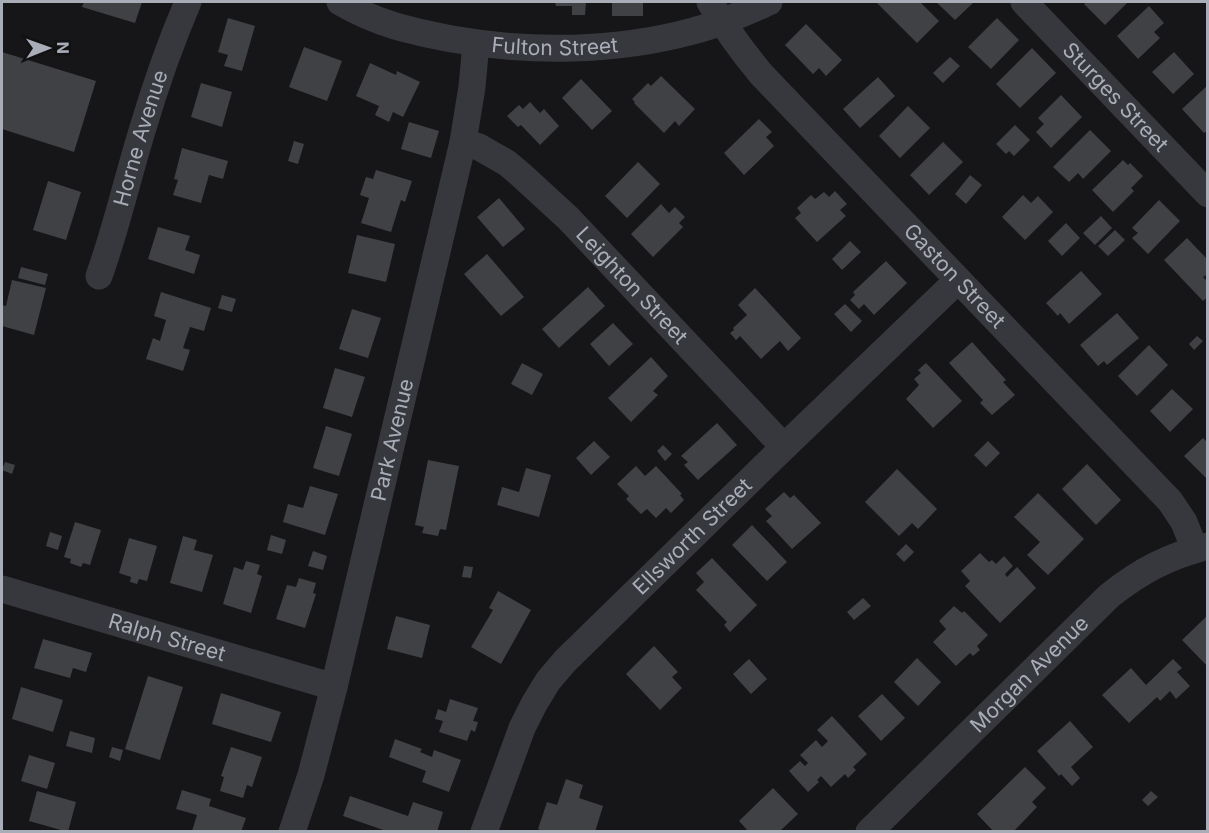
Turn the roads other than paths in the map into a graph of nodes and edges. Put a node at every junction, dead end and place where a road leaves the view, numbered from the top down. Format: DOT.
graph roads {
  1 [pos="188,2"];
  2 [pos="340,2"];
  3 [pos="770,2"];
  4 [pos="1024,2"];
  5 [pos="716,12"];
  6 [pos="476,43"];
  7 [pos="463,142"];
  8 [pos="1208,194"];
  9 [pos="99,276"];
  10 [pos="958,280"];
  11 [pos="784,447"];
  12 [pos="1201,548"];
  13 [pos="3,596"];
  14 [pos="334,687"];
  15 [pos="292,831"];
  16 [pos="484,831"];
  17 [pos="869,831"];
  1 -- 9 [label="street, Horne Avenue"];
  2 -- 6 [label="street, Fulton Street"];
  3 -- 5 [label="street, Fulton Street"];
  4 -- 8 [label="street, Sturges Street"];
  5 -- 6 [label="street, Fulton Street"];
  5 -- 10 [label="street, Gaston Street"];
  6 -- 7 [label="street, Park Avenue"];
  7 -- 11 [label="street, Leighton Street"];
  7 -- 14 [label="street, Park Avenue"];
  10 -- 11 [label="street, Ellsworth Street"];
  10 -- 12 [label="street, Gaston Street"];
  11 -- 16 [label="street, Ellsworth Street"];
  12 -- 17 [label="street, Morgan Avenue"];
  13 -- 14 [label="street, Ralph Street"];
  14 -- 15 [label="street, Park Avenue"];
}
